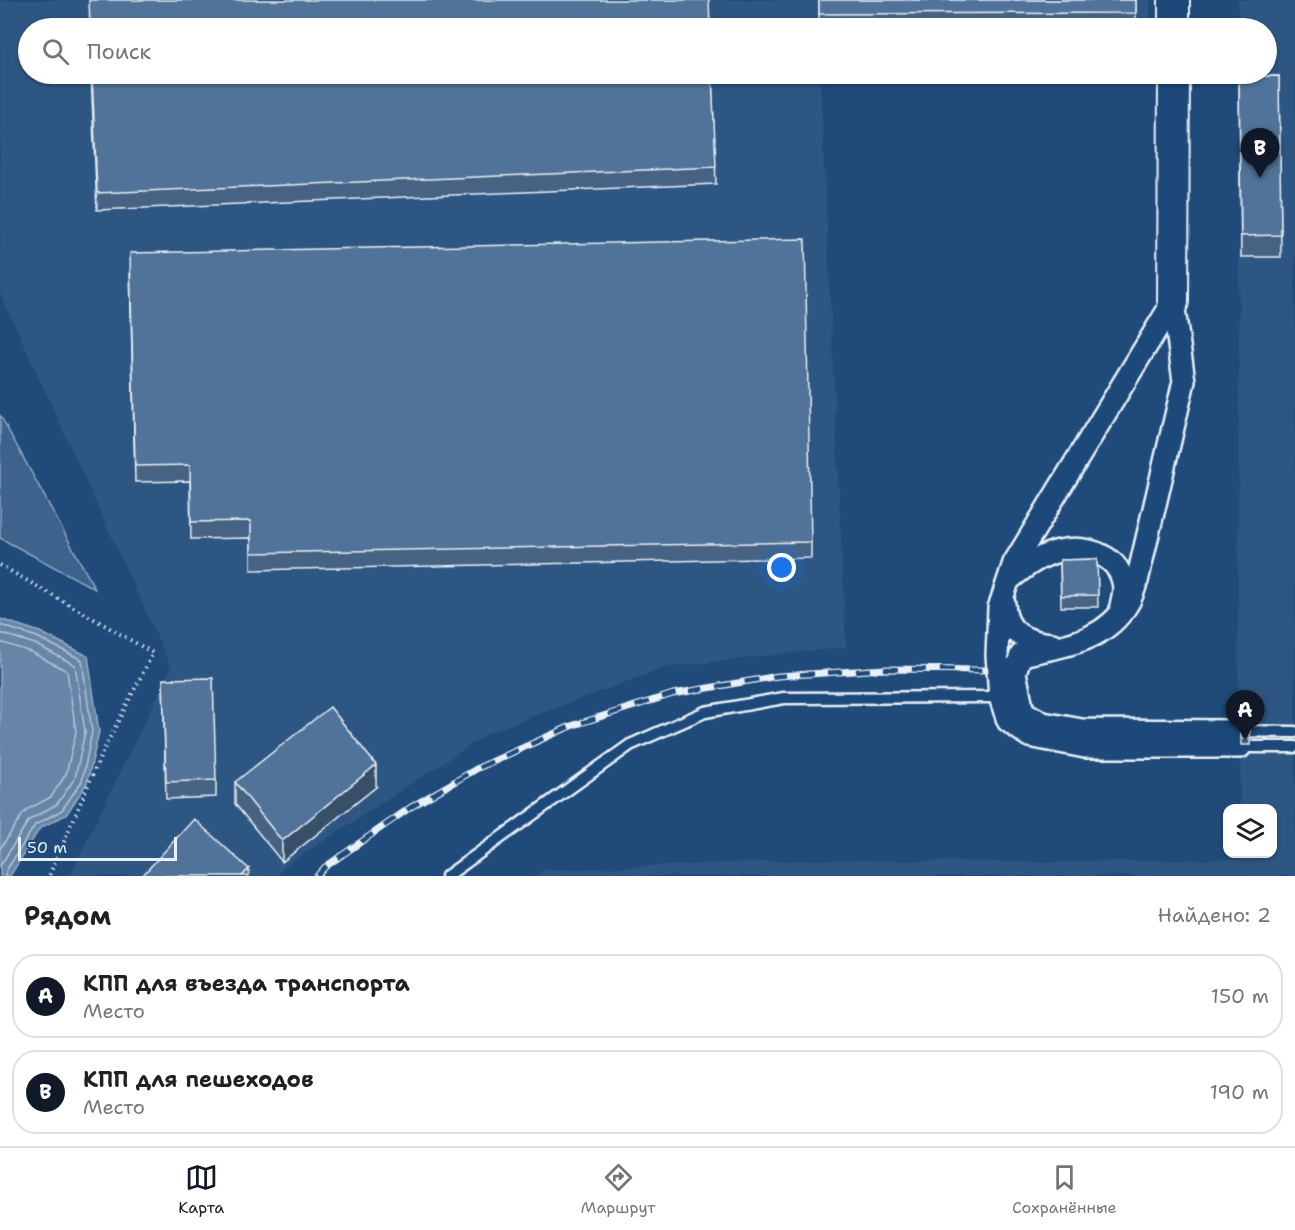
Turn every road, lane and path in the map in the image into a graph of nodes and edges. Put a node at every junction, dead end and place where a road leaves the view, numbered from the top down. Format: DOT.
graph roads {
  1 [pos="1174,0"];
  2 [pos="1174,18"];
  3 [pos="1174,84"];
  4 [pos="1173,302"];
  5 [pos="0,565"];
  6 [pos="1006,587"];
  7 [pos="1119,616"];
  8 [pos="1067,645"];
  9 [pos="999,697"];
  10 [pos="1295,732"];
  11 [pos="1240,739"];
  12 [pos="1295,747"];
  13 [pos="49,876"];
  14 [pos="447,876"];
  1 -- 2 [label="street"];
  3 -- 4 [label="street"];
  4 -- 6 [label="street"];
  4 -- 7 [label="street"];
  5 -- 13 [label="path"];
  6 -- 7 [label="street"];
  6 -- 8 [label="street"];
  6 -- 9 [label="street"];
  7 -- 8 [label="street"];
  8 -- 11 [label="street"];
  9 -- 11 [label="street"];
  9 -- 14 [label="lane"];
  10 -- 11 [label="lane"];
  11 -- 12 [label="lane"];
}
